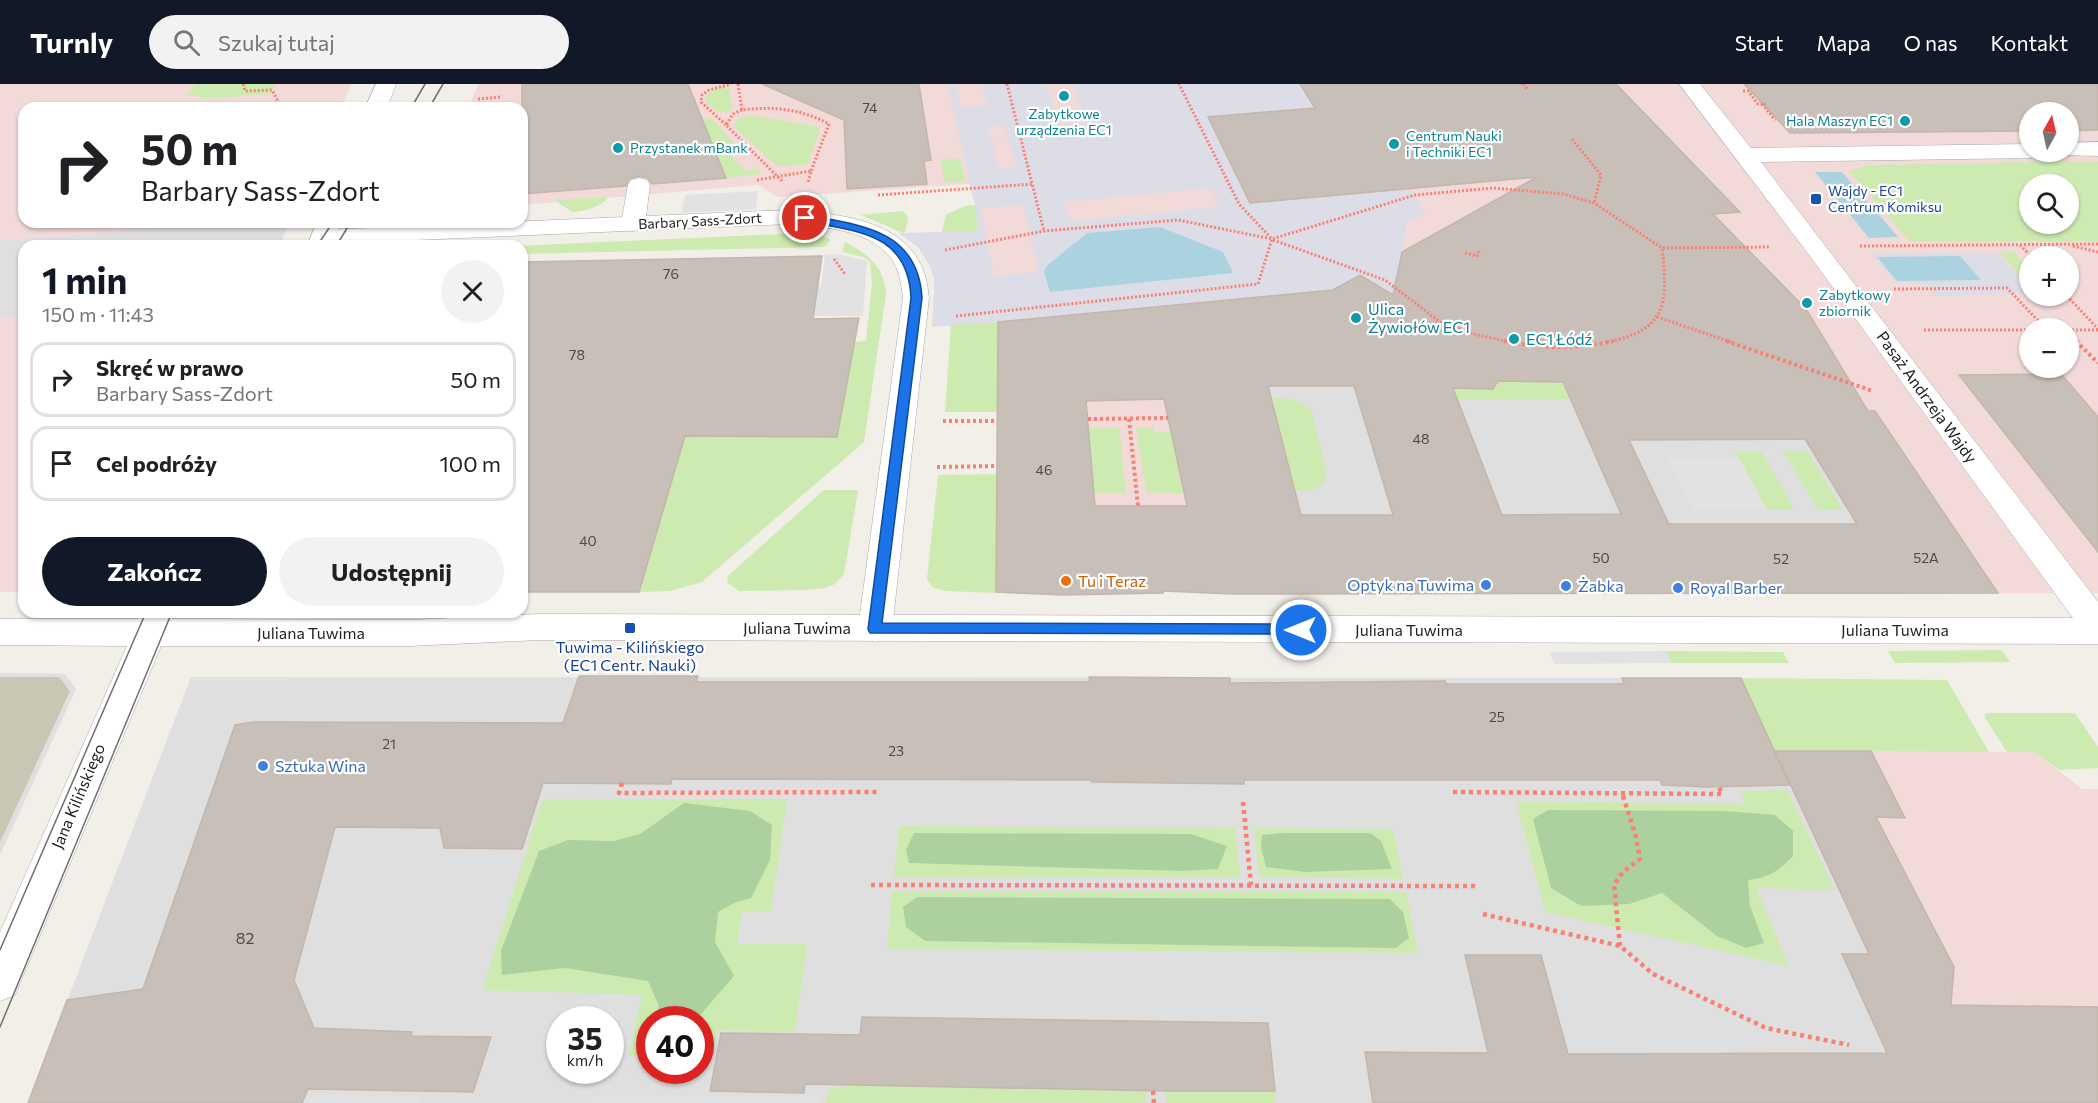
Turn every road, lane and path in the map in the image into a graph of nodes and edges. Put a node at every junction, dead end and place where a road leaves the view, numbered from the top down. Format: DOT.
graph roads {
  1 [pos="243,84"];
  2 [pos="387,84"];
  3 [pos="731,84"];
  4 [pos="738,84"];
  5 [pos="1007,84"];
  6 [pos="1179,84"];
  7 [pos="1523,84"];
  8 [pos="1689,84"];
  9 [pos="1528,90"];
  10 [pos="1750,94"];
  11 [pos="501,97"];
  12 [pos="478,99"];
  13 [pos="278,102"];
  14 [pos="379,102"];
  15 [pos="1766,104"];
  16 [pos="742,110"];
  17 [pos="726,125"];
  18 [pos="1572,139"];
  19 [pos="2098,149"];
  20 [pos="2019,150"];
  21 [pos="2079,150"];
  22 [pos="1746,155"];
  23 [pos="811,171"];
  24 [pos="1033,184"];
  25 [pos="639,185"];
  26 [pos="870,195"];
  27 [pos="1594,203"];
  28 [pos="789,217"];
  29 [pos="633,224"];
  30 [pos="521,228"];
  31 [pos="528,228"];
  32 [pos="1044,231"];
  33 [pos="324,235"];
  34 [pos="1272,239"];
  35 [pos="2066,244"];
  36 [pos="2098,244"];
  37 [pos="2020,245"];
  38 [pos="1885,246"];
  39 [pos="1816,247"];
  40 [pos="1662,248"];
  41 [pos="1479,251"];
  42 [pos="2098,252"];
  43 [pos="1465,253"];
  44 [pos="908,259"];
  45 [pos="1917,289"];
  46 [pos="2076,306"];
  47 [pos="1658,318"];
  48 [pos="2036,318"];
  49 [pos="914,320"];
  50 [pos="2019,330"];
  51 [pos="2098,330"];
  52 [pos="1878,331"];
  53 [pos="2079,331"];
  54 [pos="2079,343"];
  55 [pos="2098,363"];
  56 [pos="1939,413"];
  57 [pos="1168,418"];
  58 [pos="1088,419"];
  59 [pos="1129,419"];
  60 [pos="933,421"];
  61 [pos="997,421"];
  62 [pos="996,466"];
  63 [pos="929,468"];
  64 [pos="1138,506"];
  65 [pos="154,622"];
  66 [pos="875,629"];
  67 [pos="2098,629"];
  68 [pos="0,632"];
  69 [pos="622,783"];
  70 [pos="1719,787"];
  71 [pos="880,792"];
  72 [pos="1453,792"];
  73 [pos="1622,793"];
  74 [pos="1243,802"];
  75 [pos="871,885"];
  76 [pos="1251,885"];
  77 [pos="1476,886"];
  78 [pos="1483,914"];
  79 [pos="1620,946"];
  80 [pos="0,980"];
  81 [pos="1849,1045"];
  82 [pos="1153,1091"];
  83 [pos="1154,1103"];
  1 -- 13 [label="path"];
  2 -- 14 [label="street"];
  3 -- 17 [label="path"];
  4 -- 16 [label="path"];
  5 -- 24 [label="path"];
  6 -- 34 [label="path"];
  7 -- 9 [label="path"];
  8 -- 22 [label="street, Pasaż Andrzeja Wajdy"];
  10 -- 15 [label="path"];
  11 -- 12 [label="path"];
  16 -- 17 [label="path"];
  16 -- 23 [label="path"];
  17 -- 28 [label="path"];
  18 -- 27 [label="path"];
  19 -- 21 [label="street"];
  20 -- 22 [label="street"];
  22 -- 39 [label="street, Pasaż Andrzeja Wajdy"];
  24 -- 26 [label="path"];
  24 -- 32 [label="path"];
  25 -- 29 [label="lane"];
  27 -- 34 [label="path"];
  27 -- 40 [label="path"];
  28 -- 29 [label="street, Barbary Sass-Zdort"];
  28 -- 44 [label="street, Barbary Sass-Zdort"];
  29 -- 31 [label="street, Barbary Sass-Zdort"];
  30 -- 33 [label="street, Barbary Sass-Zdort"];
  32 -- 34 [label="path"];
  32 -- 44 [label="path"];
  34 -- 47 [label="path"];
  34 -- 49 [label="path"];
  35 -- 36 [label="path"];
  35 -- 37 [label="path"];
  35 -- 42 [label="path"];
  37 -- 38 [label="path"];
  39 -- 40 [label="path"];
  39 -- 52 [label="street, Pasaż Andrzeja Wajdy"];
  40 -- 47 [label="path"];
  41 -- 43 [label="path"];
  44 -- 49 [label="street"];
  45 -- 48 [label="path"];
  46 -- 51 [label="path"];
  47 -- 56 [label="path"];
  49 -- 66 [label="street"];
  50 -- 52 [label="path"];
  51 -- 53 [label="path"];
  52 -- 56 [label="street, Pasaż Andrzeja Wajdy"];
  54 -- 55 [label="path"];
  56 -- 67 [label="street, Pasaż Andrzeja Wajdy"];
  57 -- 59 [label="path"];
  58 -- 59 [label="path"];
  59 -- 64 [label="path"];
  60 -- 61 [label="path"];
  62 -- 63 [label="path"];
  65 -- 66 [label="street, Juliana Tuwima"];
  65 -- 68 [label="street, Juliana Tuwima"];
  65 -- 80 [label="street, Jana Kilińskiego"];
  66 -- 67 [label="street, Juliana Tuwima"];
  69 -- 71 [label="path"];
  70 -- 73 [label="path"];
  72 -- 73 [label="path"];
  73 -- 79 [label="path"];
  74 -- 76 [label="path"];
  75 -- 76 [label="path"];
  76 -- 77 [label="path"];
  78 -- 79 [label="path"];
  79 -- 81 [label="path"];
  82 -- 83 [label="path"];
}
